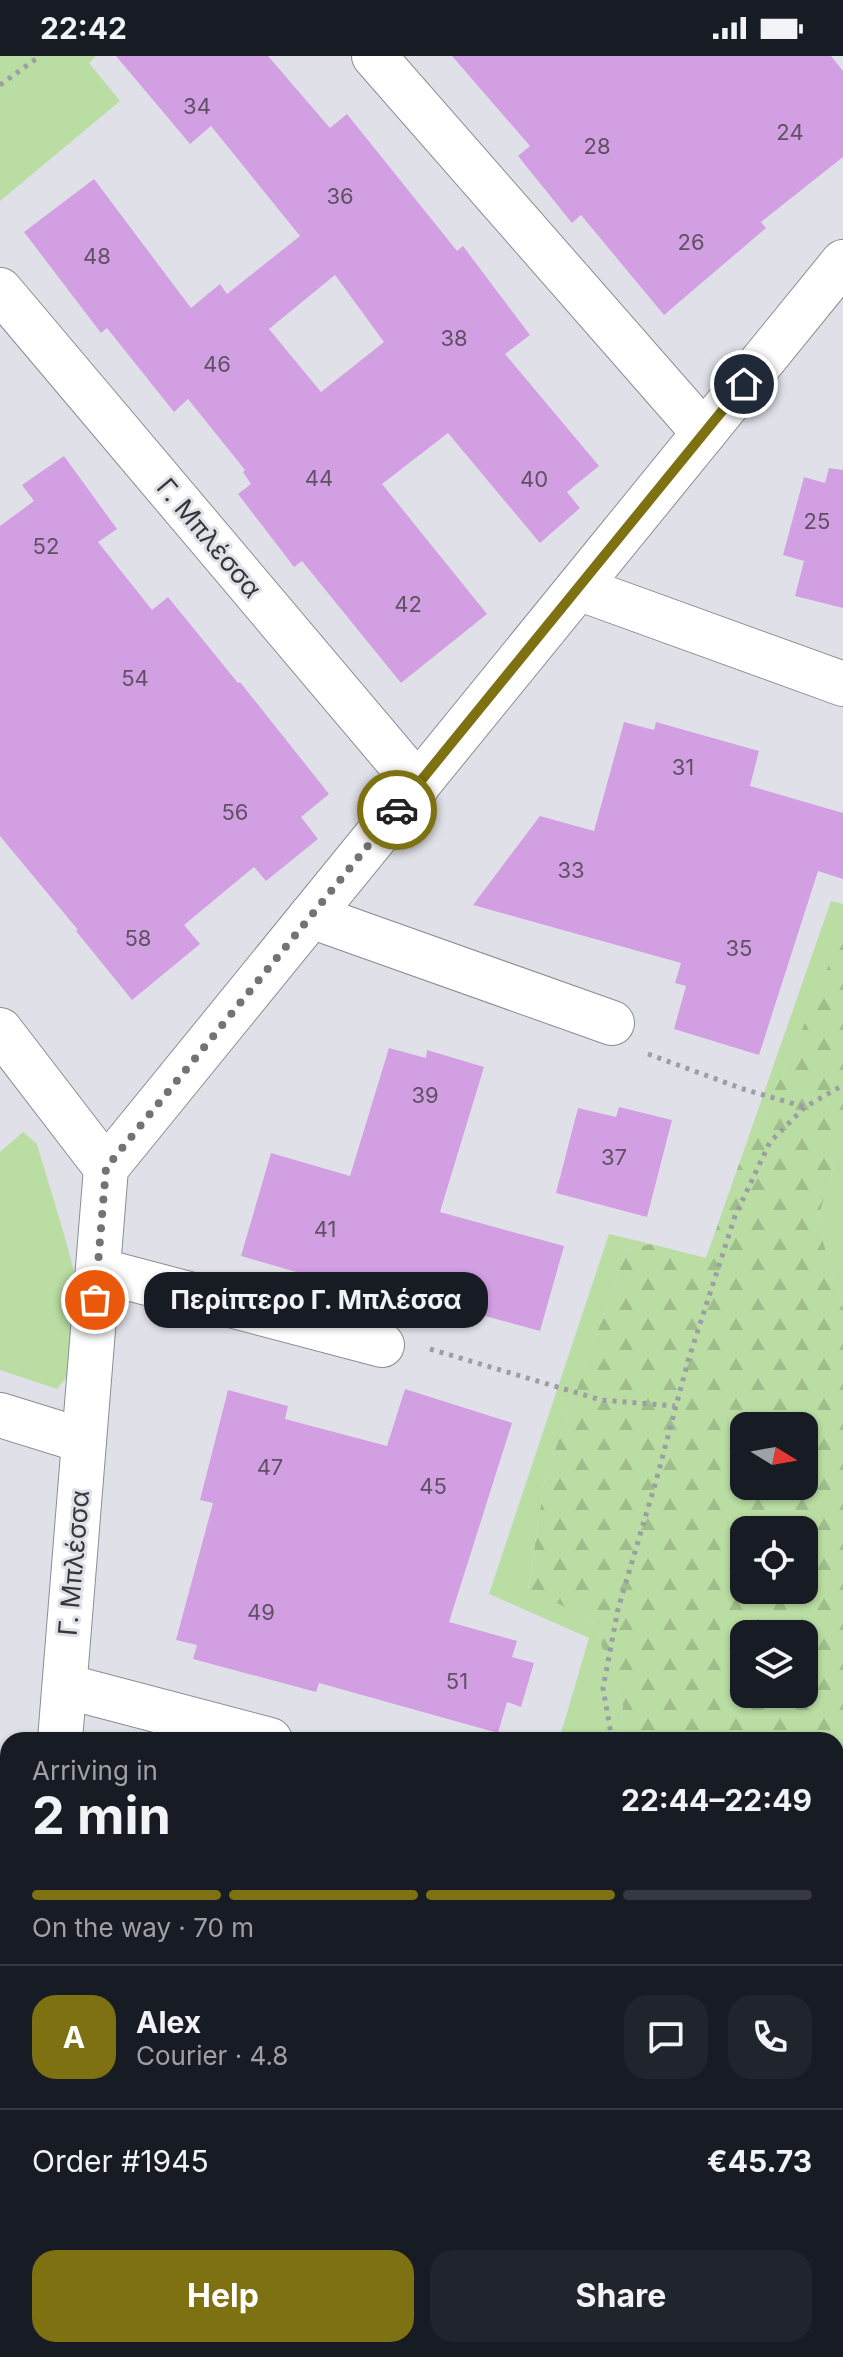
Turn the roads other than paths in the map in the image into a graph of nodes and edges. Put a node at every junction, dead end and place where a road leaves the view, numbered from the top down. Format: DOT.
graph roads {
  1 [pos="374,56"];
  2 [pos="843,262"];
  3 [pos="0,290"];
  4 [pos="704,433"];
  5 [pos="578,588"];
  6 [pos="843,684"];
  7 [pos="418,785"];
  8 [pos="311,916"];
  9 [pos="612,1023"];
  10 [pos="0,1030"];
  11 [pos="106,1168"];
  12 [pos="98,1270"];
  13 [pos="382,1345"];
  14 [pos="0,1415"];
  15 [pos="84,1441"];
  16 [pos="65,1686"];
  17 [pos="61,1732"];
  18 [pos="240,1732"];
  1 -- 4 [label="street"];
  2 -- 4 [label="street"];
  3 -- 7 [label="street, Γ. Μπλέσσα"];
  4 -- 5 [label="street"];
  5 -- 6 [label="street"];
  5 -- 7 [label="street"];
  7 -- 8 [label="street"];
  8 -- 9 [label="street"];
  8 -- 11 [label="street"];
  10 -- 11 [label="street"];
  11 -- 12 [label="street, Γ. Μπλέσσα"];
  12 -- 13 [label="street"];
  12 -- 15 [label="street, Γ. Μπλέσσα"];
  14 -- 15 [label="street"];
  15 -- 16 [label="street, Γ. Μπλέσσα"];
  16 -- 17 [label="street, Γ. Μπλέσσα"];
  16 -- 18 [label="street"];
}
